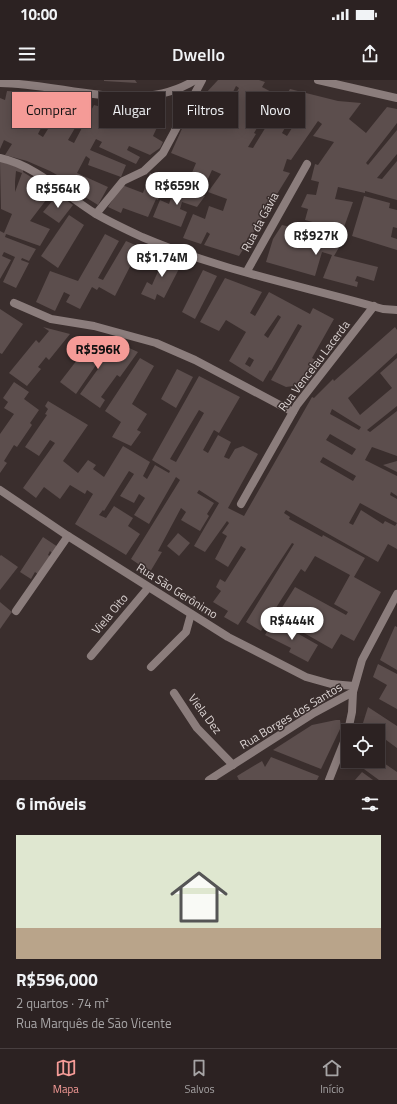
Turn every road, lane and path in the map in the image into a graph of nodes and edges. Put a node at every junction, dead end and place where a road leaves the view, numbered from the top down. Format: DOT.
graph roads {
  1 [pos="195,80"];
  2 [pos="202,80"];
  3 [pos="318,80"];
  4 [pos="0,83"];
  5 [pos="397,98"];
  6 [pos="0,158"];
  7 [pos="307,164"];
  8 [pos="96,214"];
  9 [pos="247,272"];
  10 [pos="14,303"];
  11 [pos="374,306"];
  12 [pos="397,310"];
  13 [pos="293,412"];
  14 [pos="0,490"];
  15 [pos="241,504"];
  16 [pos="68,536"];
  17 [pos="148,588"];
  18 [pos="397,594"];
  19 [pos="16,611"];
  20 [pos="191,614"];
  21 [pos="91,656"];
  22 [pos="151,667"];
  23 [pos="353,689"];
  24 [pos="174,693"];
  25 [pos="350,724"];
  26 [pos="341,749"];
  27 [pos="233,765"];
  28 [pos="209,780"];
  29 [pos="329,780"];
  1 -- 4 [label="street"];
  2 -- 8 [label="street"];
  3 -- 5 [label="street"];
  6 -- 8 [label="street"];
  7 -- 9 [label="street, Rua da Gávia"];
  8 -- 9 [label="street"];
  9 -- 11 [label="street"];
  10 -- 13 [label="street"];
  11 -- 12 [label="street"];
  11 -- 13 [label="street, Rua Vencelau Lacerda"];
  13 -- 15 [label="street, Rua Vencelau Lacerda"];
  14 -- 16 [label="street, Rua São Gerônimo"];
  16 -- 17 [label="street, Rua São Gerônimo"];
  16 -- 19 [label="street"];
  17 -- 20 [label="street, Rua São Gerônimo"];
  17 -- 21 [label="street, Viela Oito"];
  18 -- 23 [label="street, Rua Borges dos Santos"];
  20 -- 22 [label="street"];
  20 -- 23 [label="street, Rua São Gerônimo"];
  23 -- 25 [label="street"];
  23 -- 27 [label="street, Rua Borges dos Santos"];
  24 -- 27 [label="street, Viela Dez"];
  26 -- 29 [label="street"];
  27 -- 28 [label="street, Rua Borges dos Santos"];
}
